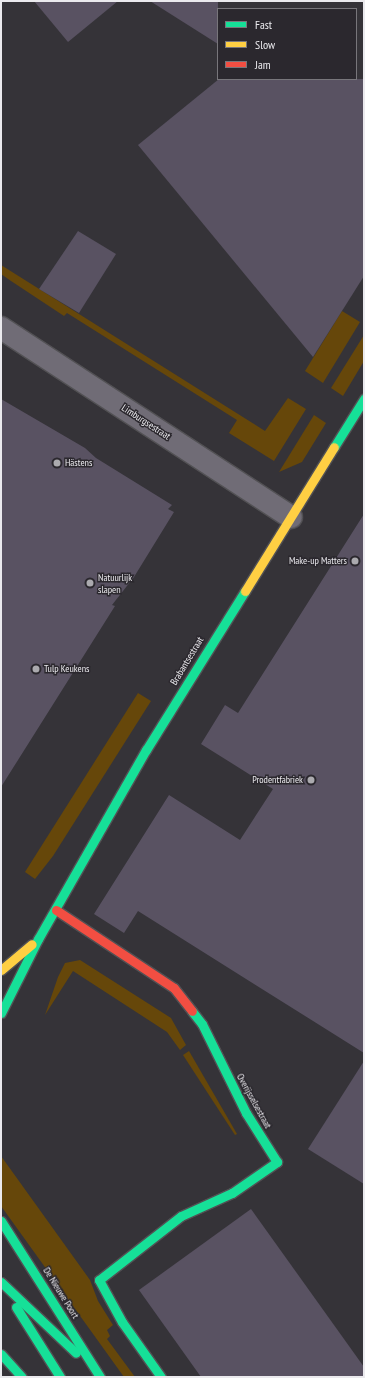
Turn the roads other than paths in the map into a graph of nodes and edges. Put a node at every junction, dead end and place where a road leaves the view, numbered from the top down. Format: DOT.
graph roads {
  1 [pos="1,328"];
  2 [pos="364,399"];
  3 [pos="291,517"];
  4 [pos="56,910"];
  5 [pos="38,939"];
  6 [pos="1,970"];
  7 [pos="1,1013"];
  8 [pos="1,1221"];
  9 [pos="1,1282"];
  10 [pos="1,1354"];
  11 [pos="100,1376"];
  12 [pos="22,1377"];
  13 [pos="60,1377"];
  14 [pos="161,1377"];
  1 -- 3 [label="street, Limburgsestraat"];
  2 -- 3 [label="street, Brabantsestraat"];
  3 -- 4 [label="street, Brabantsestraat"];
  4 -- 5 [label="street, Brabantsestraat"];
  4 -- 14 [label="street, Overijsselsestraat"];
  5 -- 6 [label="street, Brabantsestraat"];
  5 -- 7 [label="street, Brabantsestraat"];
  8 -- 11 [label="street, De Nieuwe Poort"];
  9 -- 11 [label="street"];
  9 -- 13 [label="street"];
  10 -- 12 [label="street"];
}
